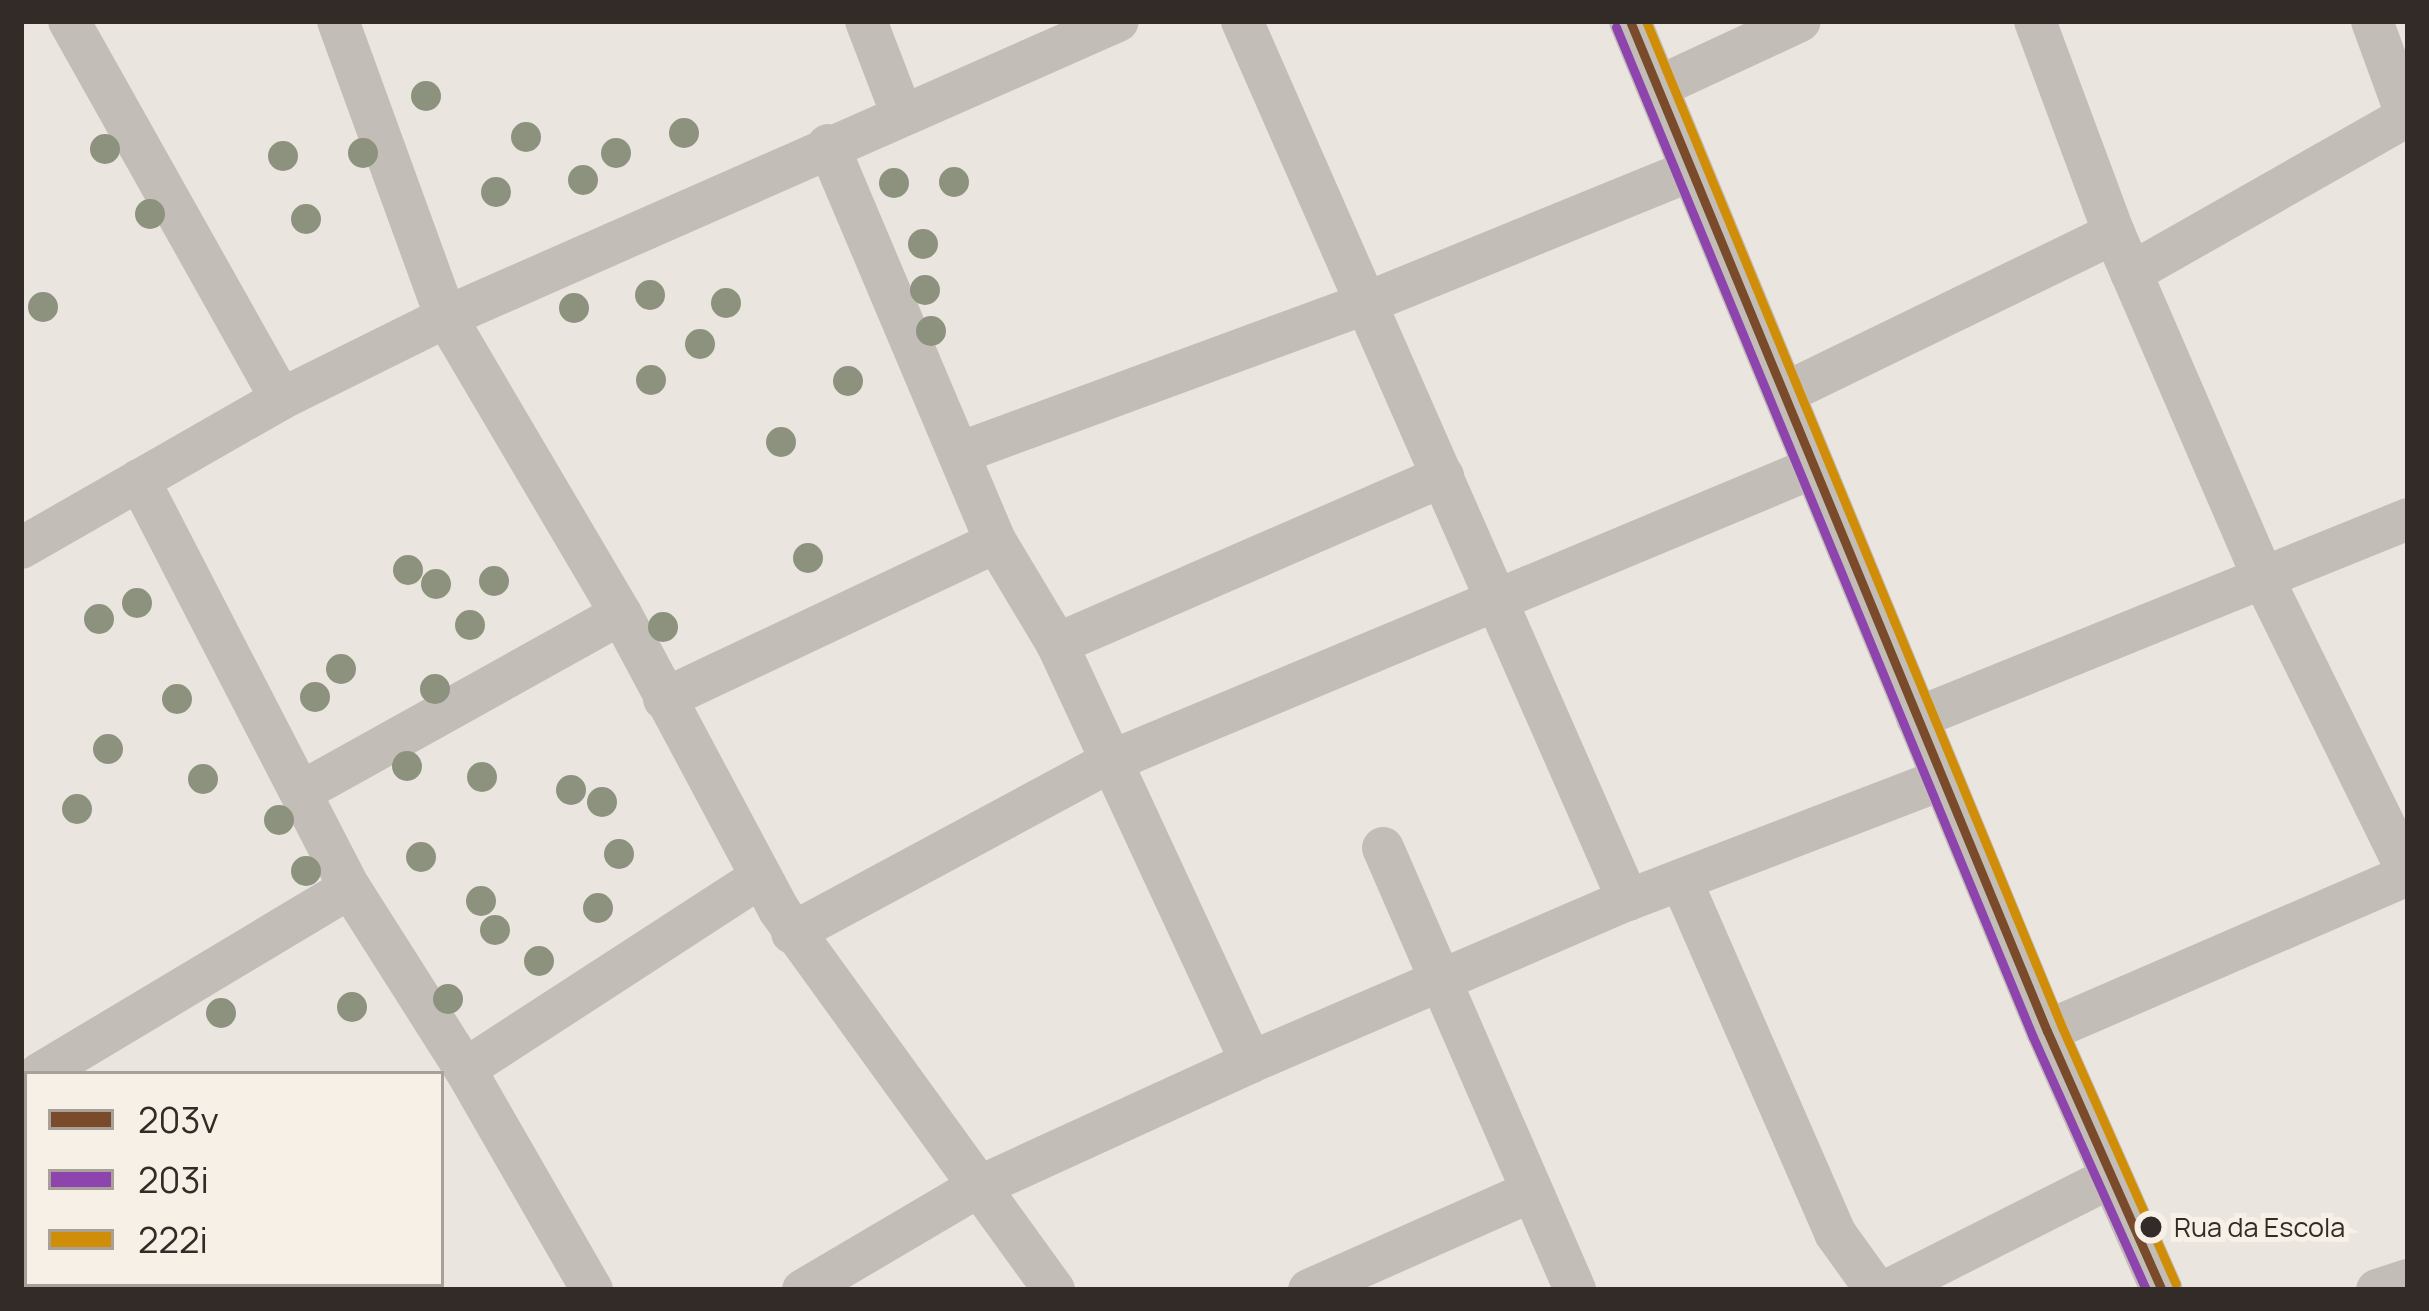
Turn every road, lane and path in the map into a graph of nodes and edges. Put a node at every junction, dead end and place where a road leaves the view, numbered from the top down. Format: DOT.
graph roads {
  1 [pos="69,21"];
  2 [pos="338,21"];
  3 [pos="866,21"];
  4 [pos="1118,21"];
  5 [pos="1242,21"];
  6 [pos="1630,21"];
  7 [pos="1800,21"];
  8 [pos="2035,21"];
  9 [pos="2372,21"];
  10 [pos="1660,86"];
  11 [pos="902,115"];
  12 [pos="2407,118"];
  13 [pos="828,145"];
  14 [pos="1690,171"];
  15 [pos="2114,233"];
  16 [pos="2131,273"];
  17 [pos="1366,303"];
  18 [pos="446,316"];
  19 [pos="1785,393"];
  20 [pos="280,399"];
  21 [pos="962,452"];
  22 [pos="1814,468"];
  23 [pos="1443,476"];
  24 [pos="139,480"];
  25 [pos="2408,519"];
  26 [pos="996,542"];
  27 [pos="21,547"];
  28 [pos="2263,578"];
  29 [pos="1499,603"];
  30 [pos="621,614"];
  31 [pos="1057,644"];
  32 [pos="664,699"];
  33 [pos="1917,718"];
  34 [pos="1108,762"];
  35 [pos="1943,779"];
  36 [pos="301,792"];
  37 [pos="1383,848"];
  38 [pos="2408,874"];
  39 [pos="761,877"];
  40 [pos="1681,880"];
  41 [pos="350,888"];
  42 [pos="1628,900"];
  43 [pos="792,933"];
  44 [pos="1440,983"];
  45 [pos="2047,1031"];
  46 [pos="1251,1062"];
  47 [pos="465,1069"];
  48 [pos="44,1071"];
  49 [pos="2110,1178"];
  50 [pos="976,1188"];
  51 [pos="1530,1192"];
  52 [pos="2408,1280"];
  53 [pos="592,1290"];
  54 [pos="803,1290"];
  55 [pos="1054,1290"];
  56 [pos="1309,1290"];
  57 [pos="1574,1290"];
  58 [pos="1876,1290"];
  59 [pos="1888,1290"];
  60 [pos="2162,1290"];
  61 [pos="2377,1290"];
  1 -- 20 [label="street"];
  2 -- 18 [label="street"];
  3 -- 11 [label="street"];
  4 -- 11 [label="street"];
  5 -- 17 [label="street"];
  6 -- 10 [label="street"];
  7 -- 10 [label="street"];
  8 -- 15 [label="street"];
  9 -- 12 [label="street"];
  10 -- 14 [label="street"];
  11 -- 13 [label="street"];
  12 -- 16 [label="street"];
  13 -- 18 [label="street"];
  13 -- 21 [label="street"];
  14 -- 17 [label="street"];
  14 -- 19 [label="street"];
  15 -- 16 [label="street"];
  15 -- 19 [label="street"];
  16 -- 28 [label="street"];
  17 -- 21 [label="street"];
  17 -- 23 [label="street"];
  18 -- 20 [label="street"];
  18 -- 30 [label="street"];
  19 -- 22 [label="street"];
  20 -- 24 [label="street"];
  21 -- 26 [label="street"];
  22 -- 29 [label="street"];
  22 -- 33 [label="street"];
  23 -- 29 [label="street"];
  23 -- 31 [label="street"];
  24 -- 27 [label="street"];
  24 -- 36 [label="street"];
  25 -- 28 [label="street"];
  26 -- 31 [label="street"];
  26 -- 32 [label="street"];
  28 -- 33 [label="street"];
  28 -- 38 [label="street"];
  29 -- 34 [label="street"];
  29 -- 42 [label="street"];
  30 -- 32 [label="street"];
  30 -- 36 [label="street"];
  31 -- 34 [label="street"];
  32 -- 39 [label="street"];
  33 -- 35 [label="street"];
  34 -- 43 [label="street"];
  34 -- 46 [label="street"];
  35 -- 40 [label="street"];
  35 -- 45 [label="street"];
  36 -- 41 [label="street"];
  37 -- 44 [label="street"];
  38 -- 45 [label="street"];
  39 -- 43 [label="street"];
  39 -- 47 [label="street"];
  40 -- 42 [label="street"];
  40 -- 58 [label="street"];
  41 -- 47 [label="street"];
  41 -- 48 [label="street"];
  42 -- 44 [label="street"];
  43 -- 50 [label="street"];
  44 -- 46 [label="street"];
  44 -- 51 [label="street"];
  45 -- 49 [label="street"];
  46 -- 50 [label="street"];
  47 -- 53 [label="street"];
  49 -- 59 [label="street"];
  49 -- 60 [label="street"];
  50 -- 54 [label="street"];
  50 -- 55 [label="street"];
  51 -- 56 [label="street"];
  51 -- 57 [label="street"];
  52 -- 61 [label="street"];
}
